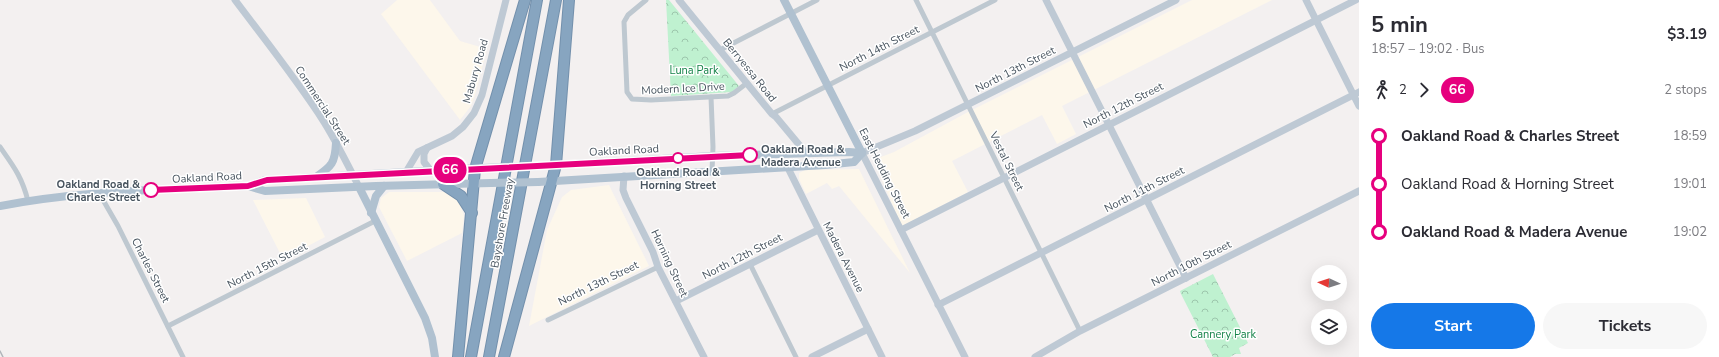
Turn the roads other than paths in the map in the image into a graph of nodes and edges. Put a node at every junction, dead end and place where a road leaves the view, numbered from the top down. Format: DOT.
graph roads {
  1 [pos="235,0"];
  2 [pos="506,0"];
  3 [pos="525,0"];
  4 [pos="537,0"];
  5 [pos="556,0"];
  6 [pos="569,0"];
  7 [pos="646,0"];
  8 [pos="679,0"];
  9 [pos="784,0"];
  10 [pos="817,0"];
  11 [pos="916,0"];
  12 [pos="995,0"];
  13 [pos="1046,0"];
  14 [pos="1176,0"];
  15 [pos="1306,0"];
  16 [pos="1356,0"];
  17 [pos="791,13"];
  18 [pos="1316,20"];
  19 [pos="932,32"];
  20 [pos="720,50"];
  21 [pos="1072,52"];
  22 [pos="747,83"];
  23 [pos="827,86"];
  24 [pos="1356,94"];
  25 [pos="711,97"];
  26 [pos="968,105"];
  27 [pos="1359,106"];
  28 [pos="772,114"];
  29 [pos="1109,125"];
  30 [pos="336,143"];
  31 [pos="0,147"];
  32 [pos="427,148"];
  33 [pos="806,153"];
  34 [pos="862,153"];
  35 [pos="712,156"];
  36 [pos="556,165"];
  37 [pos="787,166"];
  38 [pos="479,168"];
  39 [pos="431,170"];
  40 [pos="712,171"];
  41 [pos="406,172"];
  42 [pos="353,175"];
  43 [pos="624,176"];
  44 [pos="1004,177"];
  45 [pos="315,178"];
  46 [pos="553,180"];
  47 [pos="443,184"];
  48 [pos="477,184"];
  49 [pos="248,186"];
  50 [pos="384,186"];
  51 [pos="359,187"];
  52 [pos="1359,191"];
  53 [pos="99,193"];
  54 [pos="1146,200"];
  55 [pos="28,201"];
  56 [pos="0,206"];
  57 [pos="371,213"];
  58 [pos="472,213"];
  59 [pos="375,221"];
  60 [pos="818,230"];
  61 [pos="901,230"];
  62 [pos="1042,252"];
  63 [pos="750,264"];
  64 [pos="658,267"];
  65 [pos="1186,278"];
  66 [pos="676,301"];
  67 [pos="938,305"];
  68 [pos="548,320"];
  69 [pos="168,326"];
  70 [pos="868,329"];
  71 [pos="1080,331"];
  72 [pos="183,357"];
  73 [pos="435,357"];
  74 [pos="458,357"];
  75 [pos="471,357"];
  76 [pos="490,357"];
  77 [pos="504,357"];
  78 [pos="704,357"];
  79 [pos="796,357"];
  80 [pos="812,357"];
  81 [pos="882,357"];
  82 [pos="965,357"];
  83 [pos="1035,357"];
  1 -- 30 [label="street, Commercial Street"];
  2 -- 32 [label="street, Mabury Road"];
  3 -- 38 [label="highway"];
  4 -- 75 [label="highway, Bayshore Freeway"];
  5 -- 76 [label="highway, Bayshore Freeway"];
  6 -- 36 [label="highway"];
  7 -- 25 [label="street, Modern Ice Drive"];
  8 -- 20 [label="street, Berryessa Road"];
  9 -- 17 [label="main road, East Hedding Street"];
  10 -- 17 [label="street"];
  11 -- 19 [label="street, Vestal Street"];
  12 -- 19 [label="street, North 14th Street"];
  13 -- 21 [label="street"];
  14 -- 21 [label="street, North 13th Street"];
  15 -- 18 [label="street"];
  16 -- 18 [label="street, North 12th Street"];
  17 -- 20 [label="street"];
  17 -- 23 [label="main road, East Hedding Street"];
  18 -- 24 [label="street"];
  18 -- 29 [label="street, North 12th Street"];
  19 -- 23 [label="street, North 14th Street"];
  19 -- 26 [label="street, Vestal Street"];
  20 -- 22 [label="street, Berryessa Road"];
  21 -- 26 [label="street, North 13th Street"];
  21 -- 29 [label="street"];
  22 -- 25 [label="street, Modern Ice Drive"];
  22 -- 28 [label="street, Berryessa Road"];
  23 -- 28 [label="street, North 14th Street"];
  23 -- 34 [label="main road, East Hedding Street"];
  24 -- 27 [label="street"];
  24 -- 54 [label="street, North 11th Street"];
  25 -- 35 [label="street"];
  26 -- 34 [label="street, North 13th Street"];
  26 -- 44 [label="street, Vestal Street"];
  28 -- 33 [label="street, Berryessa Road"];
  29 -- 44 [label="street, North 12th Street"];
  29 -- 54 [label="street"];
  30 -- 42 [label="street, Commercial Street"];
  30 -- 45 [label="main road"];
  31 -- 55 [label="street"];
  32 -- 39 [label="street"];
  32 -- 41 [label="street, Mabury Road"];
  33 -- 34 [label="main road, Oakland Road"];
  33 -- 35 [label="main road, Oakland Road"];
  34 -- 37 [label="main road, Oakland Road"];
  34 -- 61 [label="street, East Hedding Street"];
  35 -- 36 [label="main road, Oakland Road"];
  35 -- 40 [label="street"];
  36 -- 38 [label="main road, Oakland Road, bridge"];
  36 -- 46 [label="highway"];
  37 -- 40 [label="main road, Oakland Road"];
  37 -- 60 [label="street, Madera Avenue"];
  38 -- 39 [label="main road, Oakland Road"];
  38 -- 48 [label="highway"];
  39 -- 41 [label="main road, Oakland Road"];
  40 -- 43 [label="main road, Oakland Road"];
  41 -- 42 [label="main road, Oakland Road"];
  42 -- 45 [label="main road, Oakland Road"];
  42 -- 51 [label="street, Commercial Street"];
  43 -- 46 [label="main road, Oakland Road"];
  43 -- 64 [label="street, Horning Street"];
  44 -- 61 [label="street, North 12th Street"];
  44 -- 62 [label="street, Vestal Street"];
  45 -- 49 [label="main road, Oakland Road"];
  46 -- 48 [label="main road, Oakland Road, bridge"];
  46 -- 77 [label="highway"];
  47 -- 48 [label="main road, Oakland Road"];
  47 -- 50 [label="main road, Oakland Road"];
  47 -- 58 [label="highway"];
  48 -- 58 [label="highway"];
  49 -- 51 [label="main road, Oakland Road"];
  49 -- 53 [label="main road, Oakland Road"];
  50 -- 51 [label="main road, Oakland Road"];
  50 -- 57 [label="main road"];
  51 -- 57 [label="main road, Commercial Street"];
  52 -- 65 [label="street, North 10th Street"];
  53 -- 55 [label="main road, Oakland Road"];
  53 -- 69 [label="street, Charles Street"];
  54 -- 62 [label="street, North 11th Street"];
  54 -- 65 [label="street"];
  55 -- 56 [label="main road, Oakland Road"];
  57 -- 59 [label="main road, Commercial Street"];
  58 -- 74 [label="highway"];
  59 -- 69 [label="street, North 15th Street"];
  59 -- 73 [label="main road, Commercial Street"];
  60 -- 63 [label="street, North 12th Street"];
  60 -- 70 [label="street, Madera Avenue"];
  61 -- 67 [label="street, East Hedding Street"];
  62 -- 67 [label="street, North 11th Street"];
  62 -- 71 [label="street, Vestal Street"];
  63 -- 66 [label="street, North 12th Street"];
  63 -- 79 [label="street"];
  64 -- 66 [label="street, Horning Street"];
  64 -- 68 [label="street, North 13th Street"];
  65 -- 71 [label="street, North 10th Street"];
  66 -- 78 [label="street, Horning Street"];
  67 -- 82 [label="street, East Hedding Street"];
  69 -- 72 [label="street, Charles Street"];
  70 -- 80 [label="street"];
  70 -- 81 [label="street, Madera Avenue"];
  71 -- 83 [label="street, North 10th Street"];
}
